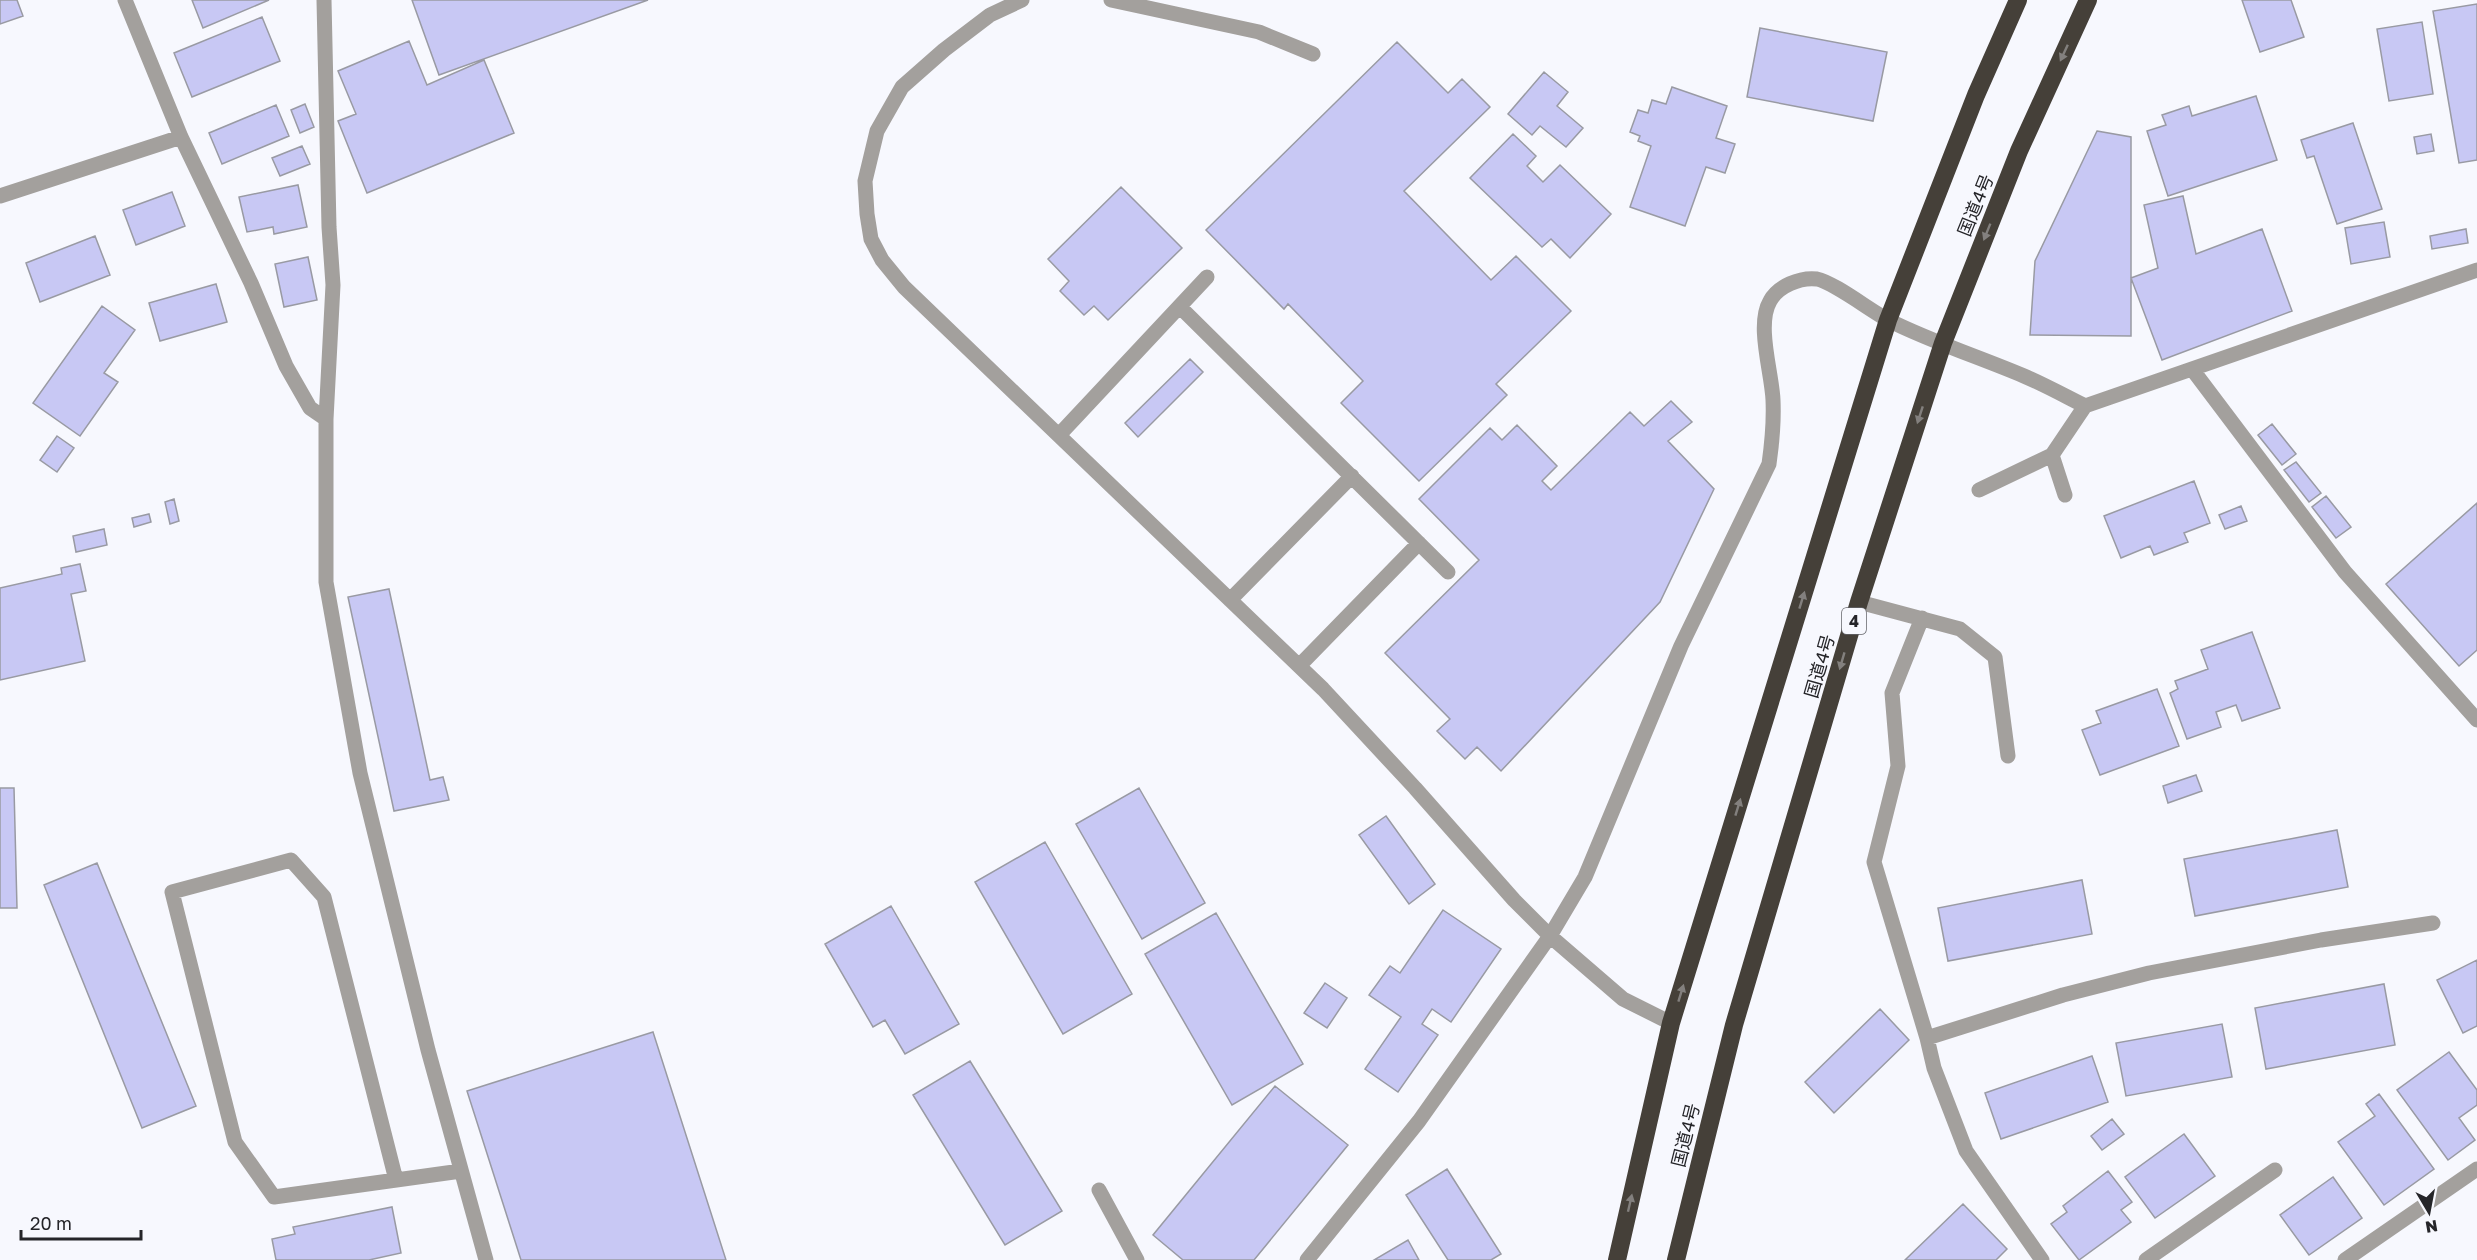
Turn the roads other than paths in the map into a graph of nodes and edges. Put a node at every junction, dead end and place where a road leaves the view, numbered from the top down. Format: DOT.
graph roads {
  1 [pos="125,0"];
  2 [pos="324,0"];
  3 [pos="1022,0"];
  4 [pos="1111,0"];
  5 [pos="2018,0"];
  6 [pos="2088,0"];
  7 [pos="1313,54"];
  8 [pos="181,137"];
  9 [pos="0,196"];
  10 [pos="2477,270"];
  11 [pos="1207,277"];
  12 [pos="1180,306"];
  13 [pos="1888,320"];
  14 [pos="1943,343"];
  15 [pos="2192,369"];
  16 [pos="2085,406"];
  17 [pos="326,418"];
  18 [pos="1059,435"];
  19 [pos="2052,455"];
  20 [pos="1352,476"];
  21 [pos="1979,490"];
  22 [pos="2065,495"];
  23 [pos="1419,543"];
  24 [pos="1448,572"];
  25 [pos="1230,600"];
  26 [pos="1860,602"];
  27 [pos="1922,618"];
  28 [pos="1299,666"];
  29 [pos="2477,720"];
  30 [pos="2008,756"];
  31 [pos="2433,923"];
  32 [pos="1550,936"];
  33 [pos="1671,1023"];
  34 [pos="1927,1038"];
  35 [pos="2477,1169"];
  36 [pos="2275,1170"];
  37 [pos="461,1171"];
  38 [pos="396,1180"];
  39 [pos="1099,1190"];
  40 [pos="485,1260"];
  41 [pos="1137,1260"];
  42 [pos="1307,1260"];
  43 [pos="1617,1260"];
  44 [pos="1676,1260"];
  45 [pos="2042,1260"];
  46 [pos="2145,1260"];
  47 [pos="2345,1260"];
  1 -- 8 [label="street"];
  2 -- 17 [label="street"];
  3 -- 18 [label="street"];
  4 -- 7 [label="street"];
  5 -- 13 [label="highway, 国道4号"];
  6 -- 14 [label="highway, 国道4号 / 4, one-way"];
  8 -- 9 [label="street"];
  8 -- 17 [label="street"];
  10 -- 15 [label="street"];
  11 -- 12 [label="street"];
  12 -- 18 [label="street"];
  12 -- 20 [label="street"];
  13 -- 14 [label="street"];
  13 -- 32 [label="street"];
  33 -- 13 [label="highway, 国道4号, one-way"];
  14 -- 16 [label="street"];
  14 -- 26 [label="highway, 国道4号 / 4, one-way"];
  15 -- 16 [label="street"];
  15 -- 29 [label="street"];
  16 -- 19 [label="street"];
  17 -- 37 [label="street"];
  18 -- 25 [label="street"];
  19 -- 21 [label="street"];
  19 -- 22 [label="street"];
  20 -- 23 [label="street"];
  20 -- 25 [label="street"];
  23 -- 24 [label="street"];
  23 -- 28 [label="street"];
  25 -- 28 [label="street"];
  26 -- 27 [label="street"];
  26 -- 44 [label="highway, 国道4号 / 4, one-way"];
  27 -- 30 [label="street"];
  27 -- 34 [label="street"];
  28 -- 32 [label="street"];
  31 -- 34 [label="street"];
  32 -- 33 [label="street"];
  32 -- 42 [label="street"];
  43 -- 33 [label="highway, 国道4号, one-way"];
  34 -- 45 [label="street"];
  35 -- 47 [label="street"];
  36 -- 46 [label="street"];
  37 -- 38 [label="street"];
  37 -- 40 [label="street"];
  38 -- 38 [label="street"];
  39 -- 41 [label="street"];
}
